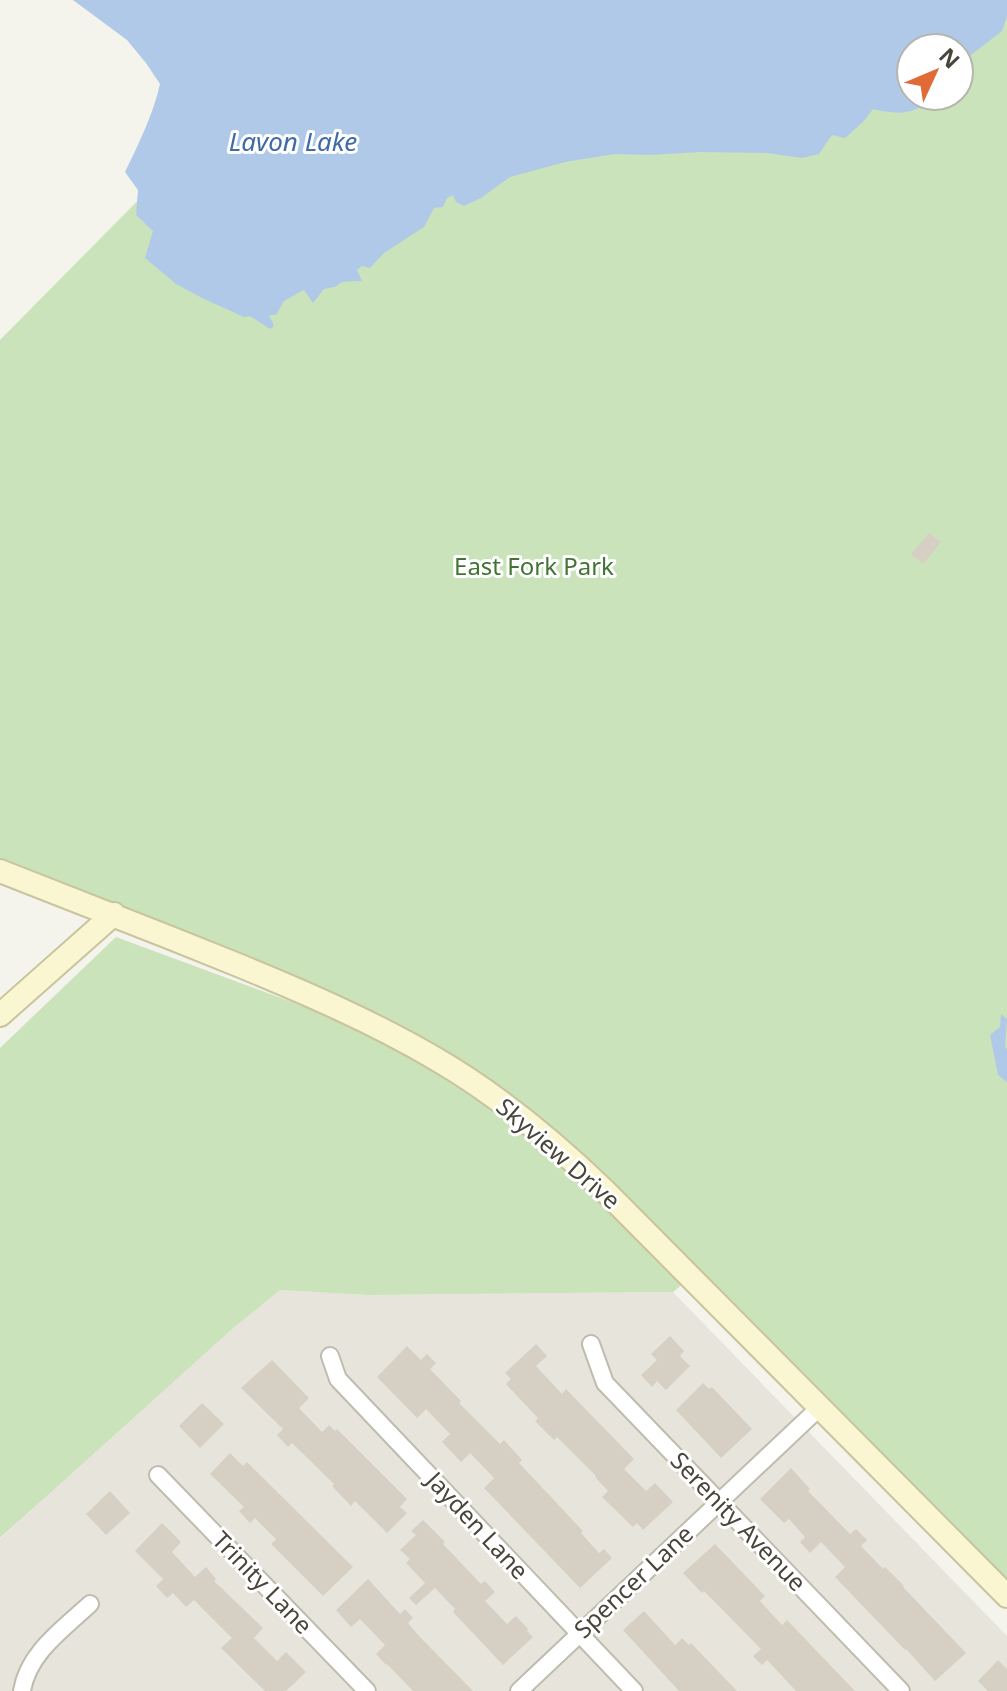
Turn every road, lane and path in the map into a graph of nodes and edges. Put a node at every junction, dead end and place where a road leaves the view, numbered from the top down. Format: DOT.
graph roads {
  1 [pos="0,871"];
  2 [pos="114,914"];
  3 [pos="0,1015"];
  4 [pos="591,1344"];
  5 [pos="330,1356"];
  6 [pos="820,1407"];
  7 [pos="158,1475"];
  8 [pos="718,1502"];
  9 [pos="1007,1596"];
  10 [pos="90,1604"];
  11 [pos="579,1634"];
  12 [pos="22,1691"];
  13 [pos="367,1691"];
  14 [pos="519,1691"];
  15 [pos="634,1691"];
  16 [pos="901,1691"];
  1 -- 2 [label="street, Skyview Drive"];
  2 -- 3 [label="street"];
  2 -- 6 [label="street, Skyview Drive"];
  4 -- 8 [label="street, Serenity Avenue"];
  5 -- 11 [label="street, Jayden Lane"];
  6 -- 8 [label="street, Spencer Lane"];
  6 -- 9 [label="street, Skyview Drive"];
  7 -- 13 [label="street, Trinity Lane"];
  8 -- 11 [label="street, Spencer Lane"];
  8 -- 16 [label="street, Serenity Avenue"];
  10 -- 12 [label="street"];
  11 -- 14 [label="street, Spencer Lane"];
  11 -- 15 [label="street, Jayden Lane"];
}
